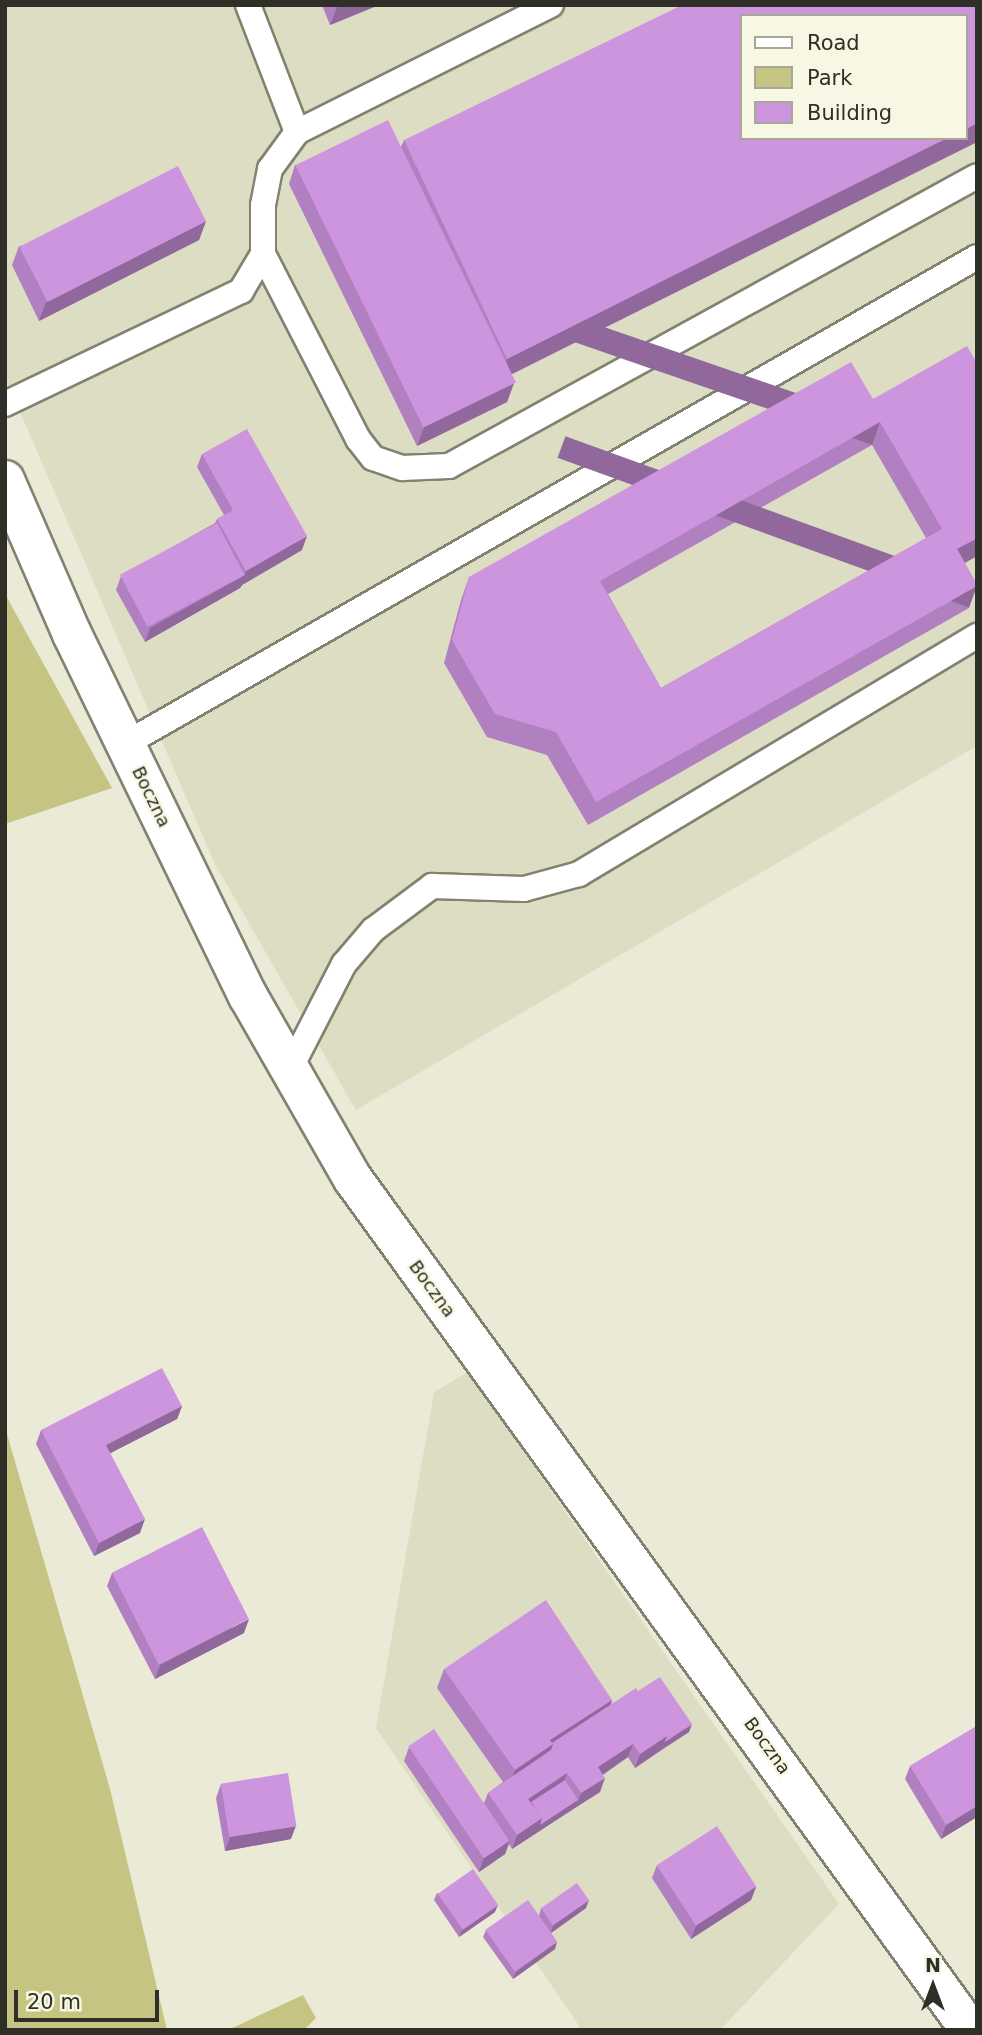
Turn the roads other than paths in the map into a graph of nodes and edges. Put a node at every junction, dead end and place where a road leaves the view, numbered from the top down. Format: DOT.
graph roads {
  1 [pos="248,5"];
  2 [pos="551,5"];
  3 [pos="297,132"];
  4 [pos="977,176"];
  5 [pos="263,254"];
  6 [pos="977,257"];
  7 [pos="5,404"];
  8 [pos="5,480"];
  9 [pos="977,636"];
  10 [pos="125,744"];
  11 [pos="290,1069"];
  12 [pos="970,2030"];
  1 -- 3 [label="lane"];
  2 -- 3 [label="lane"];
  3 -- 5 [label="lane"];
  4 -- 5 [label="lane"];
  5 -- 7 [label="lane"];
  6 -- 10 [label="lane"];
  8 -- 10 [label="street, Boczna"];
  9 -- 11 [label="lane"];
  10 -- 11 [label="street, Boczna"];
  11 -- 12 [label="street, Boczna"];
}
